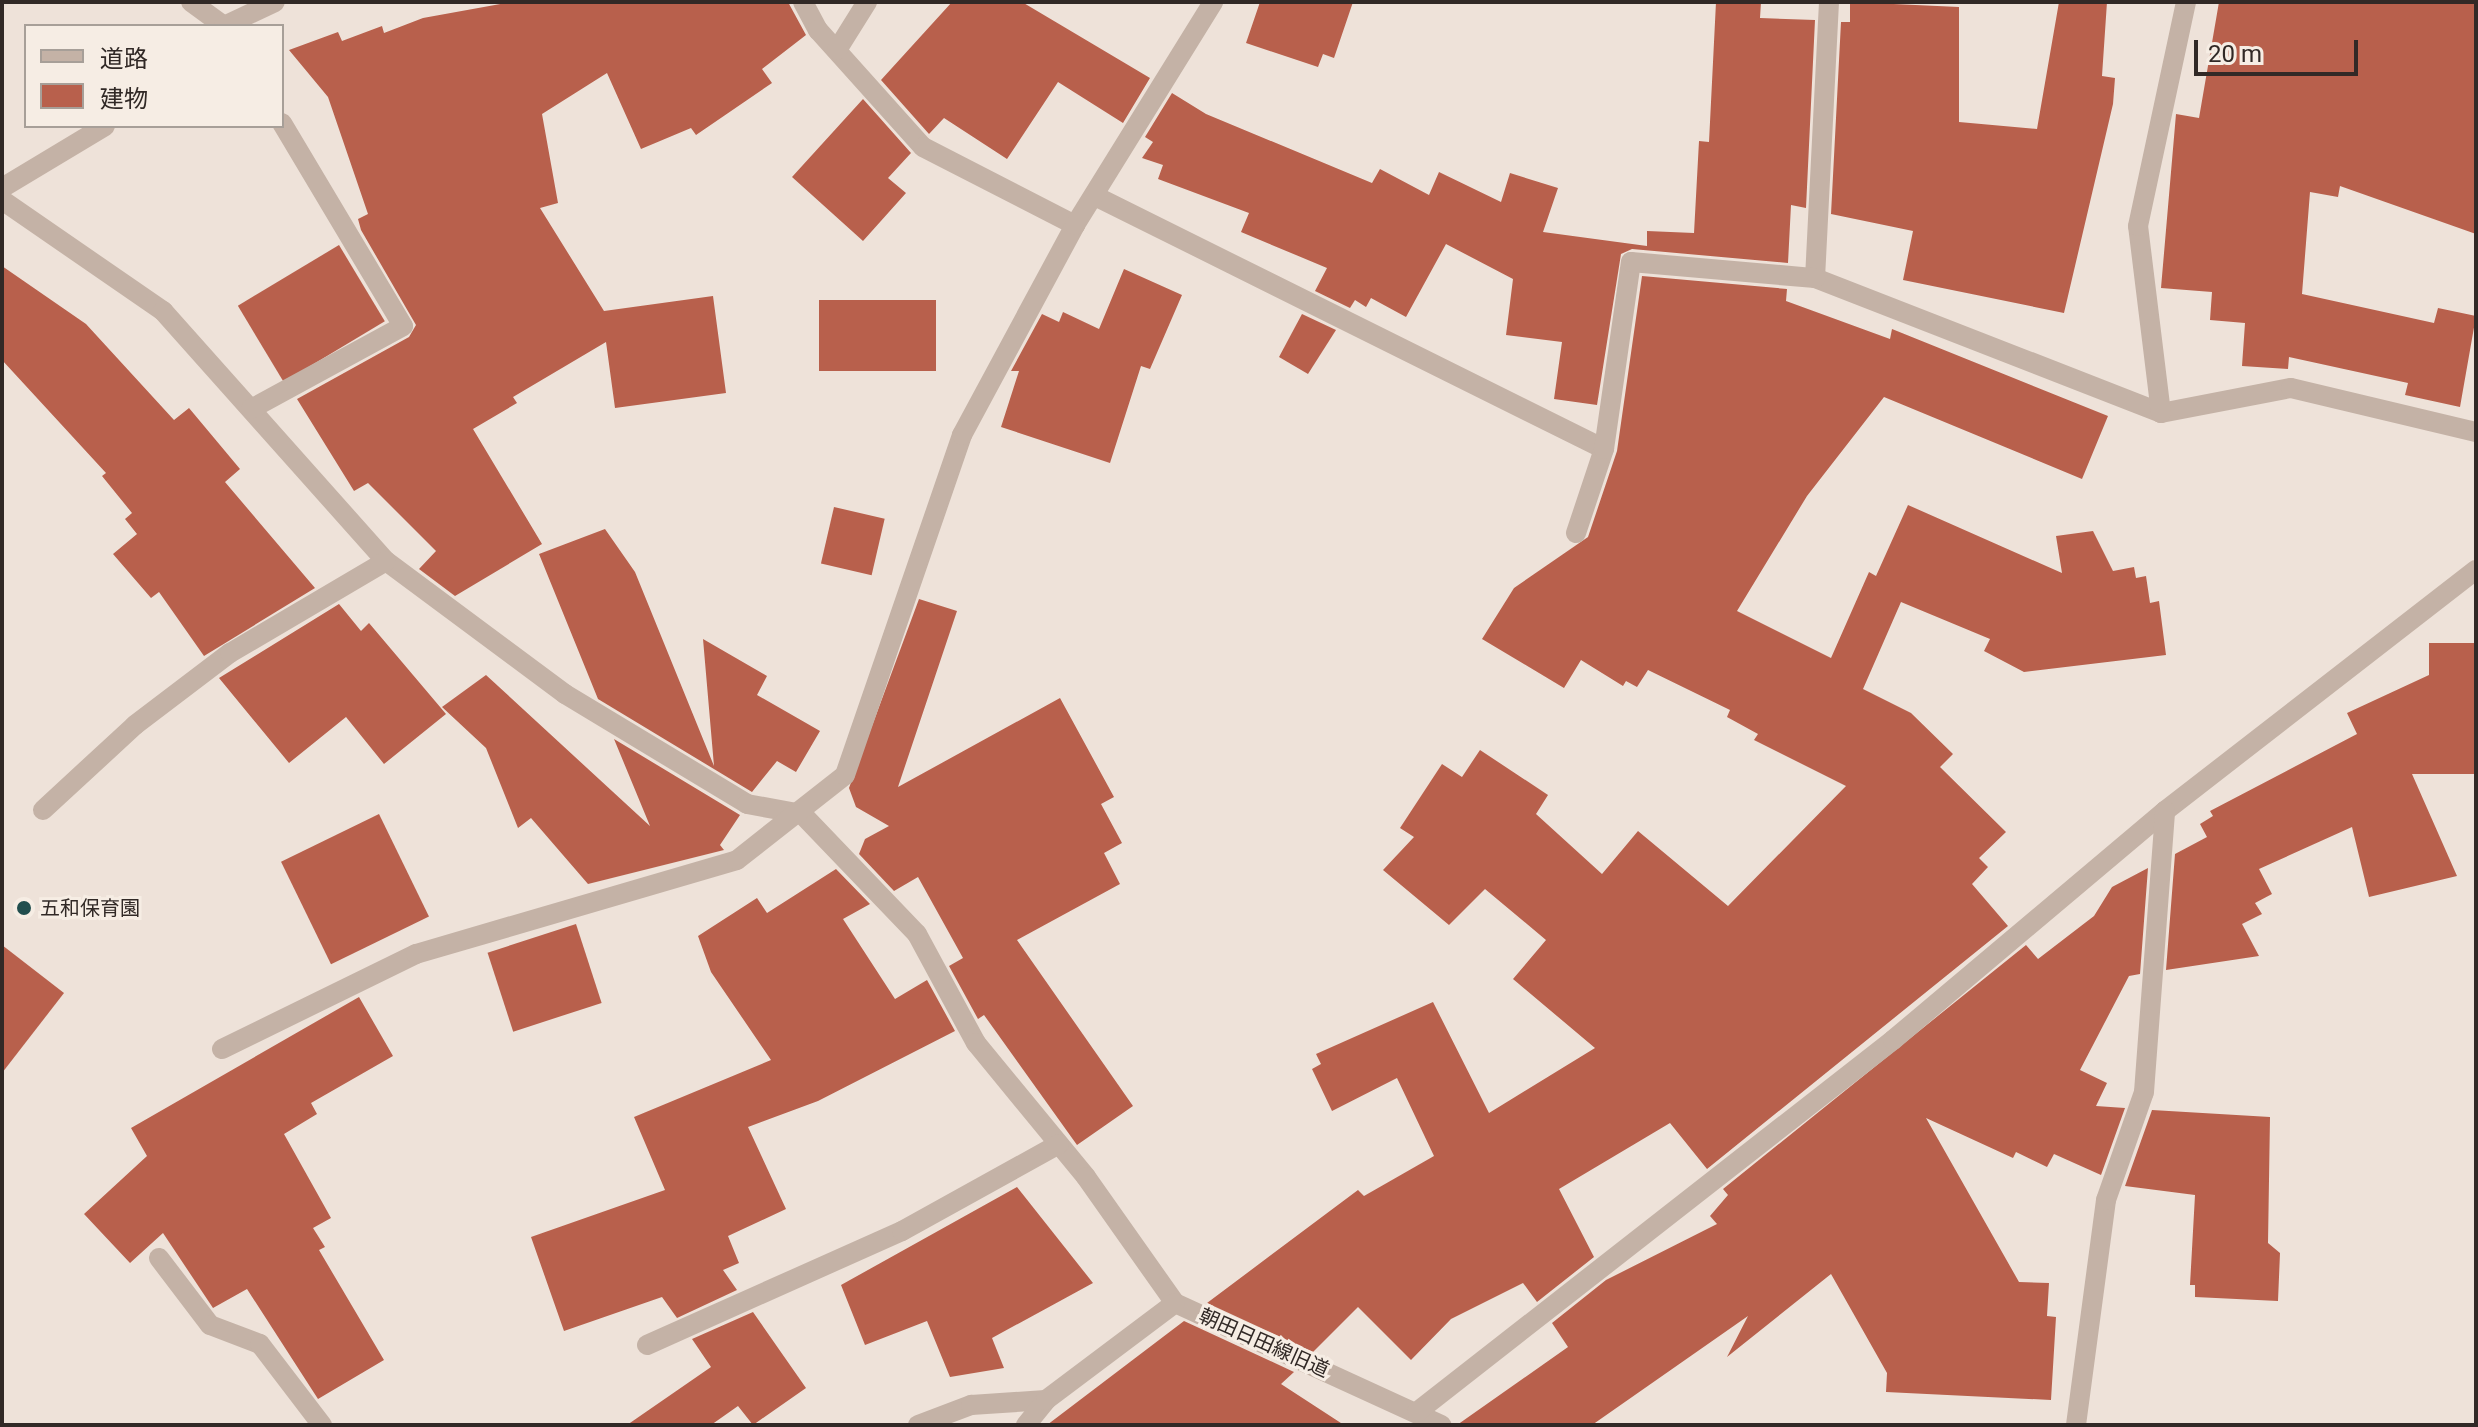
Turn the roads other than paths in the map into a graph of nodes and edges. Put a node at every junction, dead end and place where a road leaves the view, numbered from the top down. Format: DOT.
graph roads {
  1 [pos="191,2"];
  2 [pos="275,2"];
  3 [pos="803,2"];
  4 [pos="867,2"];
  5 [pos="1213,2"];
  6 [pos="1829,2"];
  7 [pos="2186,2"];
  8 [pos="221,24"];
  9 [pos="228,24"];
  10 [pos="837,50"];
  11 [pos="284,126"];
  12 [pos="102,128"];
  13 [pos="2,188"];
  14 [pos="1095,196"];
  15 [pos="2,200"];
  16 [pos="1075,225"];
  17 [pos="1815,278"];
  18 [pos="251,409"];
  19 [pos="2161,413"];
  20 [pos="2476,432"];
  21 [pos="1604,449"];
  22 [pos="1576,533"];
  23 [pos="386,561"];
  24 [pos="2476,570"];
  25 [pos="43,810"];
  26 [pos="2165,811"];
  27 [pos="802,814"];
  28 [pos="222,1049"];
  29 [pos="1059,1144"];
  30 [pos="159,1258"];
  31 [pos="1175,1303"];
  32 [pos="647,1345"];
  33 [pos="1046,1400"];
  34 [pos="1417,1412"];
  35 [pos="322,1425"];
  36 [pos="918,1425"];
  37 [pos="1026,1425"];
  38 [pos="1441,1425"];
  39 [pos="2076,1425"];
  1 -- 8 [label="street"];
  2 -- 9 [label="street"];
  3 -- 10 [label="street"];
  4 -- 10 [label="street"];
  5 -- 14 [label="street"];
  6 -- 17 [label="street"];
  7 -- 19 [label="street"];
  10 -- 16 [label="street"];
  11 -- 18 [label="street"];
  12 -- 13 [label="street"];
  14 -- 16 [label="street"];
  14 -- 21 [label="street"];
  15 -- 18 [label="street"];
  16 -- 27 [label="street"];
  17 -- 19 [label="street"];
  17 -- 21 [label="street"];
  18 -- 23 [label="street"];
  19 -- 20 [label="street"];
  21 -- 22 [label="street"];
  23 -- 25 [label="street"];
  23 -- 27 [label="street"];
  24 -- 26 [label="street"];
  26 -- 34 [label="street"];
  26 -- 39 [label="street"];
  27 -- 28 [label="street"];
  27 -- 29 [label="street"];
  29 -- 31 [label="street"];
  29 -- 32 [label="street"];
  30 -- 35 [label="street"];
  31 -- 33 [label="street, 朝田日田線旧道"];
  31 -- 34 [label="street, 朝田日田線旧道"];
  33 -- 36 [label="street"];
  33 -- 37 [label="street, 朝田日田線旧道"];
  34 -- 38 [label="street, 朝田日田線旧道"];
}
